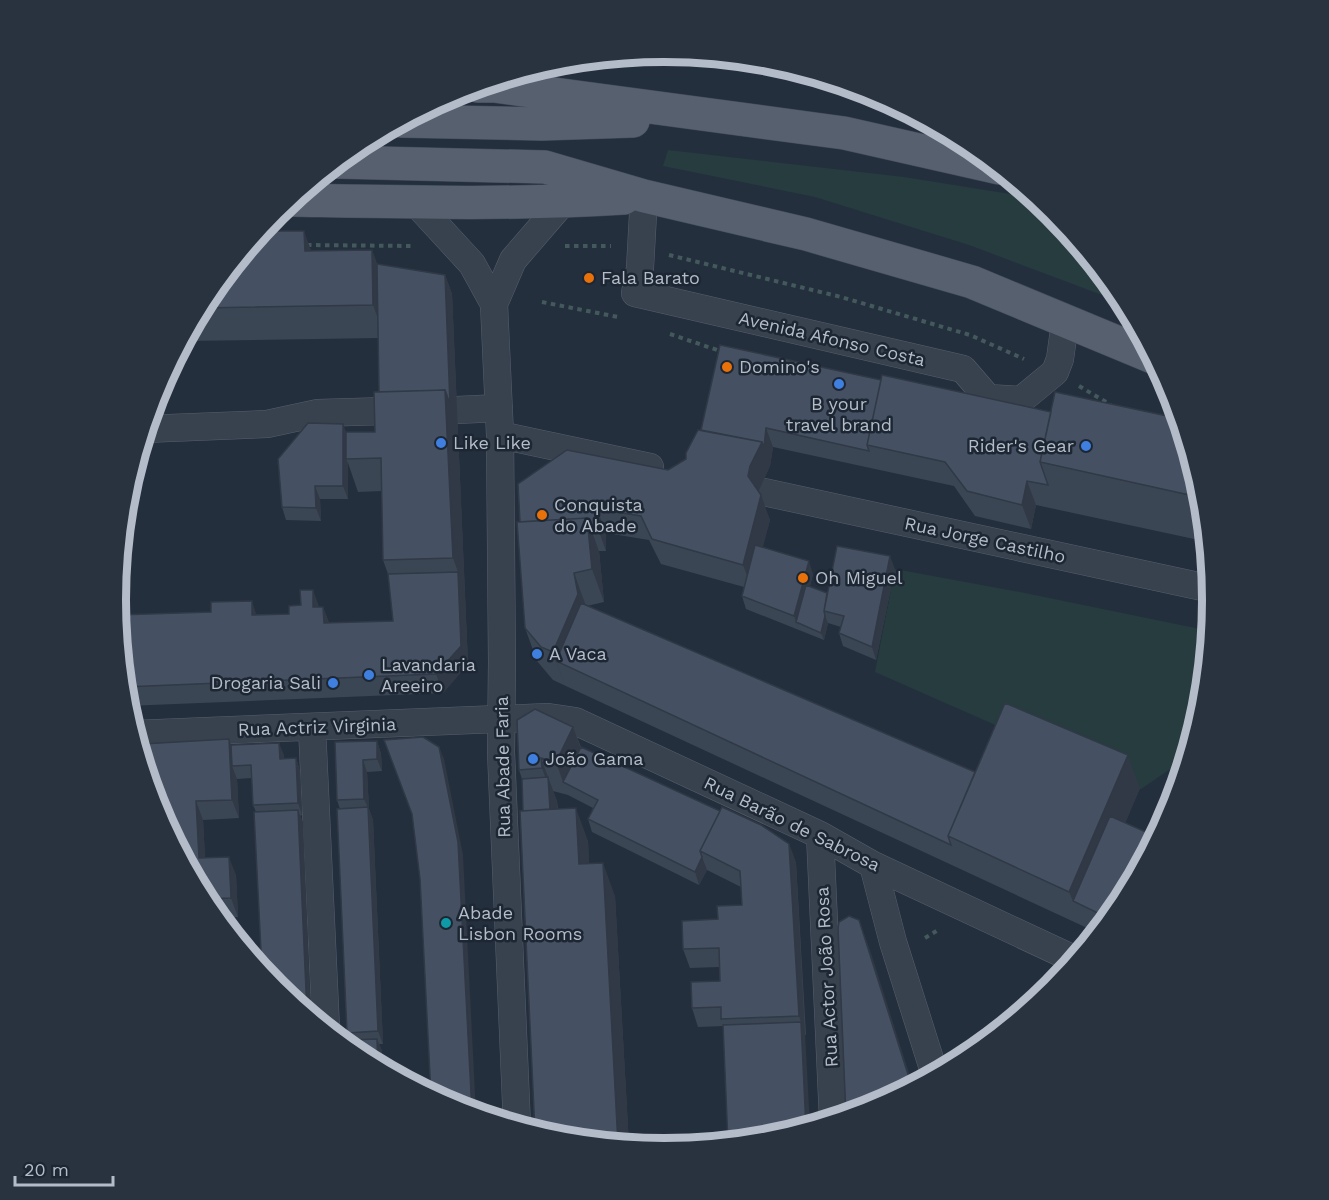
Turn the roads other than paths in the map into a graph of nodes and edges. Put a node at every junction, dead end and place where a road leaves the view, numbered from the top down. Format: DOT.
graph roads {
  1 [pos="501,87"];
  2 [pos="724,118"];
  3 [pos="418,121"];
  4 [pos="351,162"];
  5 [pos="979,163"];
  6 [pos="644,196"];
  7 [pos="303,201"];
  8 [pos="415,202"];
  9 [pos="563,202"];
  10 [pos="494,304"];
  11 [pos="1065,322"];
  12 [pos="1142,353"];
  13 [pos="499,408"];
  14 [pos="457,410"];
  15 [pos="386,411"];
  16 [pos="154,429"];
  17 [pos="500,435"];
  18 [pos="673,472"];
  19 [pos="759,490"];
  20 [pos="1203,587"];
  21 [pos="500,719"];
  22 [pos="312,727"];
  23 [pos="143,734"];
  24 [pos="820,835"];
  25 [pos="873,865"];
  26 [pos="1068,956"];
  27 [pos="325,1018"];
  28 [pos="932,1067"];
  29 [pos="833,1112"];
  30 [pos="517,1118"];
  1 -- 2 [label="main road"];
  2 -- 3 [label="main road"];
  2 -- 5 [label="main road"];
  4 -- 6 [label="main road"];
  6 -- 9 [label="main road"];
  6 -- 11 [label="main road"];
  6 -- 11 [label="street, Avenida Afonso Costa"];
  7 -- 8 [label="main road"];
  8 -- 9 [label="main road"];
  8 -- 10 [label="street, Rua Abade Faria"];
  9 -- 10 [label="street, Rua Abade Faria"];
  10 -- 13 [label="street, Rua Abade Faria"];
  11 -- 12 [label="main road"];
  13 -- 14 [label="street"];
  13 -- 17 [label="street, Rua Abade Faria"];
  15 -- 16 [label="street"];
  17 -- 18 [label="street"];
  17 -- 21 [label="street, Rua Abade Faria"];
  19 -- 20 [label="street, Rua Jorge Castilho"];
  21 -- 22 [label="street, Rua Actriz Virginia"];
  21 -- 24 [label="street, Rua Barão de Sabrosa"];
  21 -- 30 [label="street, Rua Abade Faria"];
  22 -- 23 [label="street, Rua Actriz Virginia"];
  22 -- 27 [label="street"];
  24 -- 25 [label="street, Rua Barão de Sabrosa"];
  24 -- 29 [label="street, Rua Actor João Rosa"];
  25 -- 26 [label="street, Rua Barão de Sabrosa"];
  25 -- 28 [label="street"];
}
